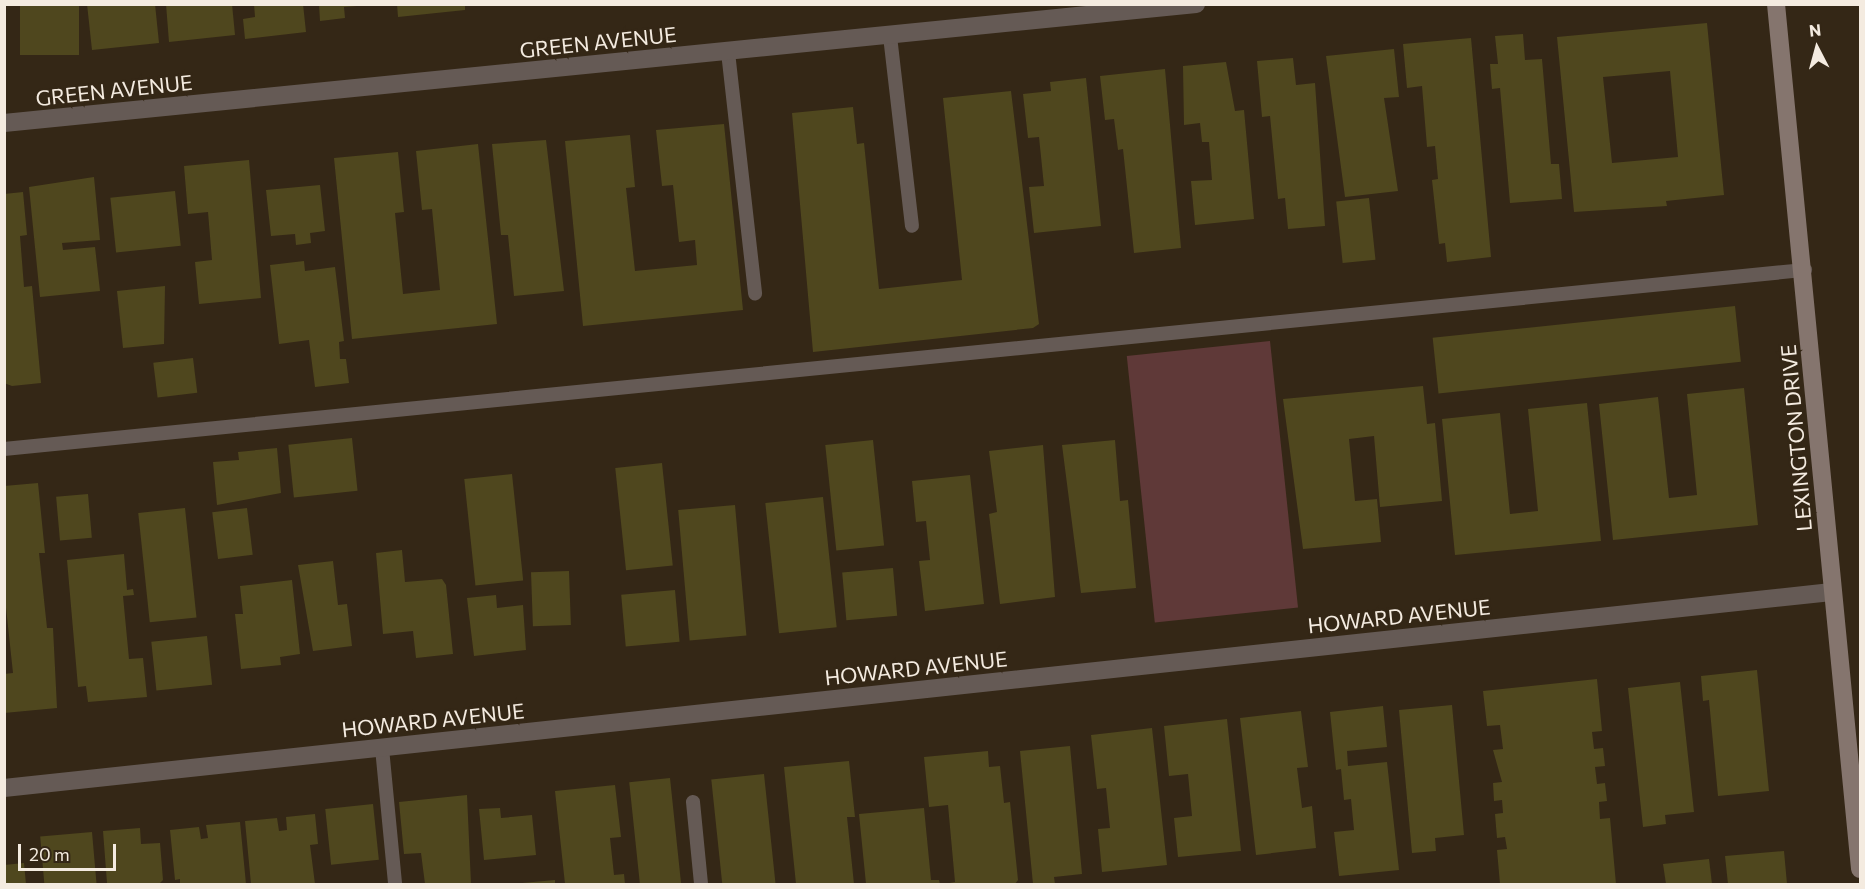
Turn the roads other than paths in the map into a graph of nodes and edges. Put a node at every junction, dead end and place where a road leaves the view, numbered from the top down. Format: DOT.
graph roads {
  1 [pos="1196,4"];
  2 [pos="1776,4"];
  3 [pos="890,36"];
  4 [pos="728,52"];
  5 [pos="4,123"];
  6 [pos="912,226"];
  7 [pos="1805,270"];
  8 [pos="755,293"];
  9 [pos="4,449"];
  10 [pos="1832,592"];
  11 [pos="382,748"];
  12 [pos="4,788"];
  13 [pos="693,802"];
  14 [pos="1860,869"];
  15 [pos="395,885"];
  16 [pos="701,885"];
  1 -- 3 [label="street, GREEN AVENUE"];
  2 -- 7 [label="street, LEXINGTON DRIVE"];
  3 -- 4 [label="street, GREEN AVENUE"];
  3 -- 6 [label="lane"];
  4 -- 5 [label="street, GREEN AVENUE"];
  4 -- 8 [label="lane"];
  7 -- 9 [label="lane"];
  7 -- 10 [label="street, LEXINGTON DRIVE"];
  10 -- 11 [label="street, HOWARD AVENUE"];
  10 -- 14 [label="street, LEXINGTON DRIVE"];
  11 -- 12 [label="street, HOWARD AVENUE"];
  11 -- 15 [label="lane"];
  13 -- 16 [label="lane"];
}
